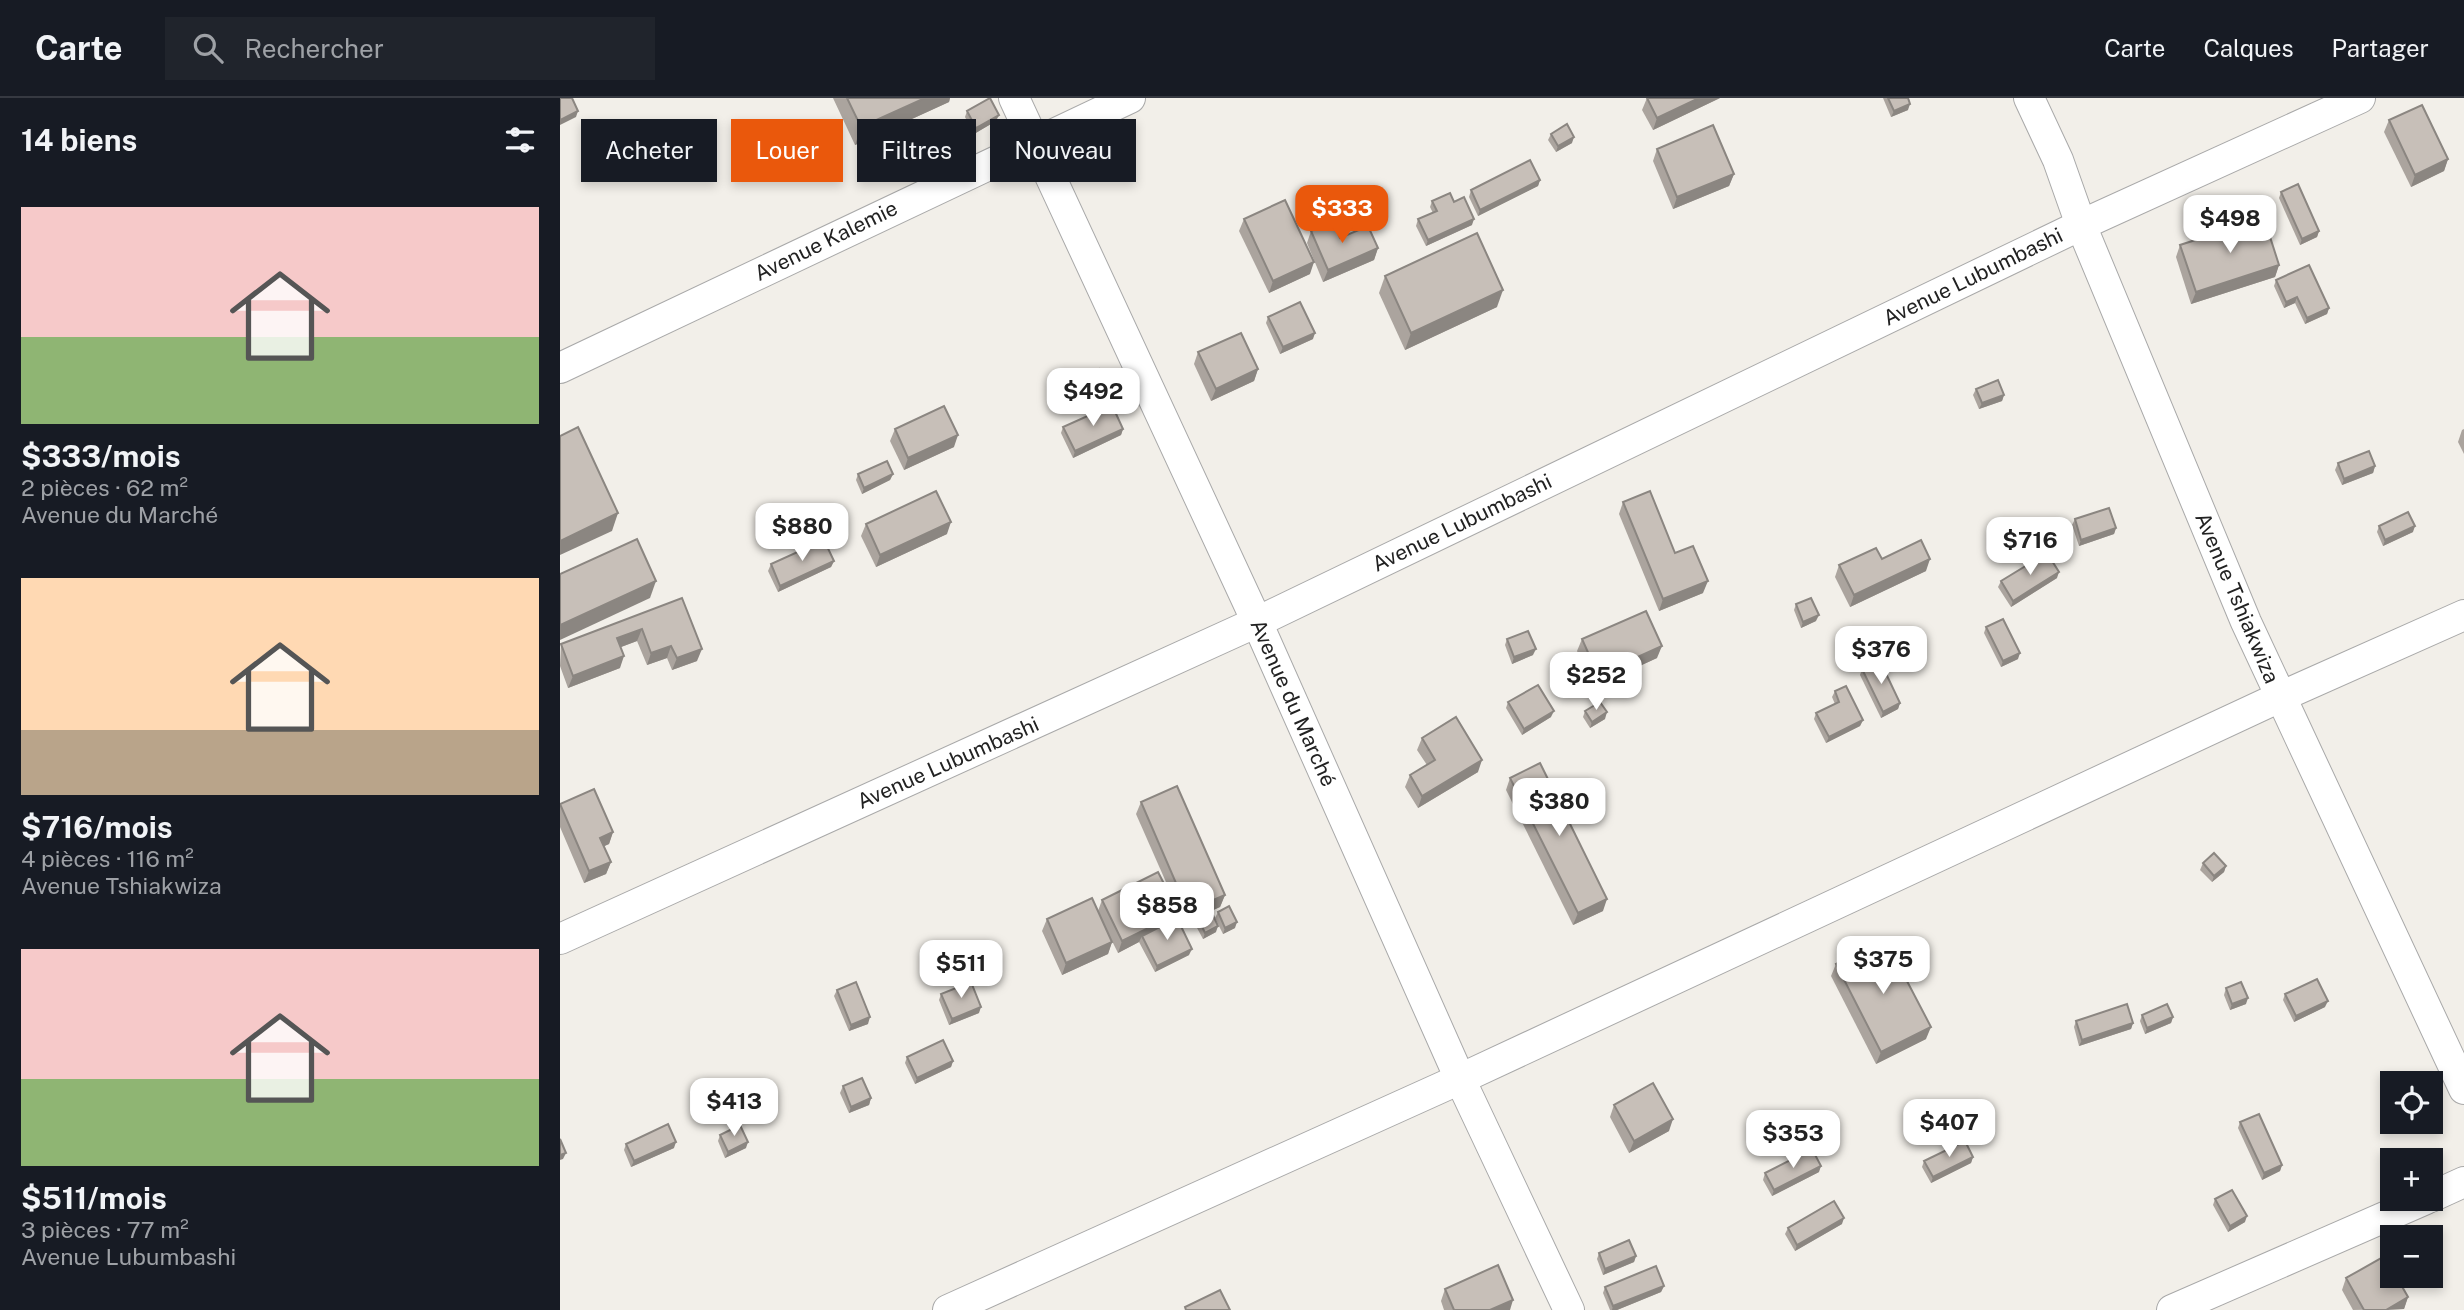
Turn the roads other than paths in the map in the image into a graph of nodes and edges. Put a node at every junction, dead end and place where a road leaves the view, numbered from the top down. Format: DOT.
graph roads {
  1 [pos="1014,98"];
  2 [pos="1130,98"];
  3 [pos="2029,98"];
  4 [pos="2360,98"];
  5 [pos="1023,119"];
  6 [pos="1084,119"];
  7 [pos="990,163"];
  8 [pos="1052,182"];
  9 [pos="2081,225"];
  10 [pos="560,368"];
  11 [pos="2464,615"];
  12 [pos="1256,622"];
  13 [pos="2280,697"];
  14 [pos="560,939"];
  15 [pos="1460,1079"];
  16 [pos="2464,1089"];
  17 [pos="2464,1182"];
  18 [pos="2443,1191"];
  19 [pos="2398,1211"];
  20 [pos="948,1310"];
  21 [pos="1569,1310"];
  22 [pos="2172,1310"];
  1 -- 5 [label="street, Avenue du Marché"];
  2 -- 6 [label="street, Avenue Kalemie"];
  3 -- 9 [label="street, Avenue Tshiakwiza"];
  4 -- 9 [label="street, Avenue Lubumbashi"];
  7 -- 10 [label="street, Avenue Kalemie"];
  8 -- 12 [label="street, Avenue du Marché"];
  9 -- 12 [label="street, Avenue Lubumbashi"];
  9 -- 13 [label="street, Avenue Tshiakwiza"];
  11 -- 13 [label="street"];
  12 -- 14 [label="street, Avenue Lubumbashi"];
  12 -- 15 [label="street, Avenue du Marché"];
  13 -- 15 [label="street"];
  13 -- 16 [label="street, Avenue Tshiakwiza"];
  15 -- 20 [label="street"];
  15 -- 21 [label="street, Avenue du Marché"];
  17 -- 18 [label="street"];
  19 -- 22 [label="street"];
}
